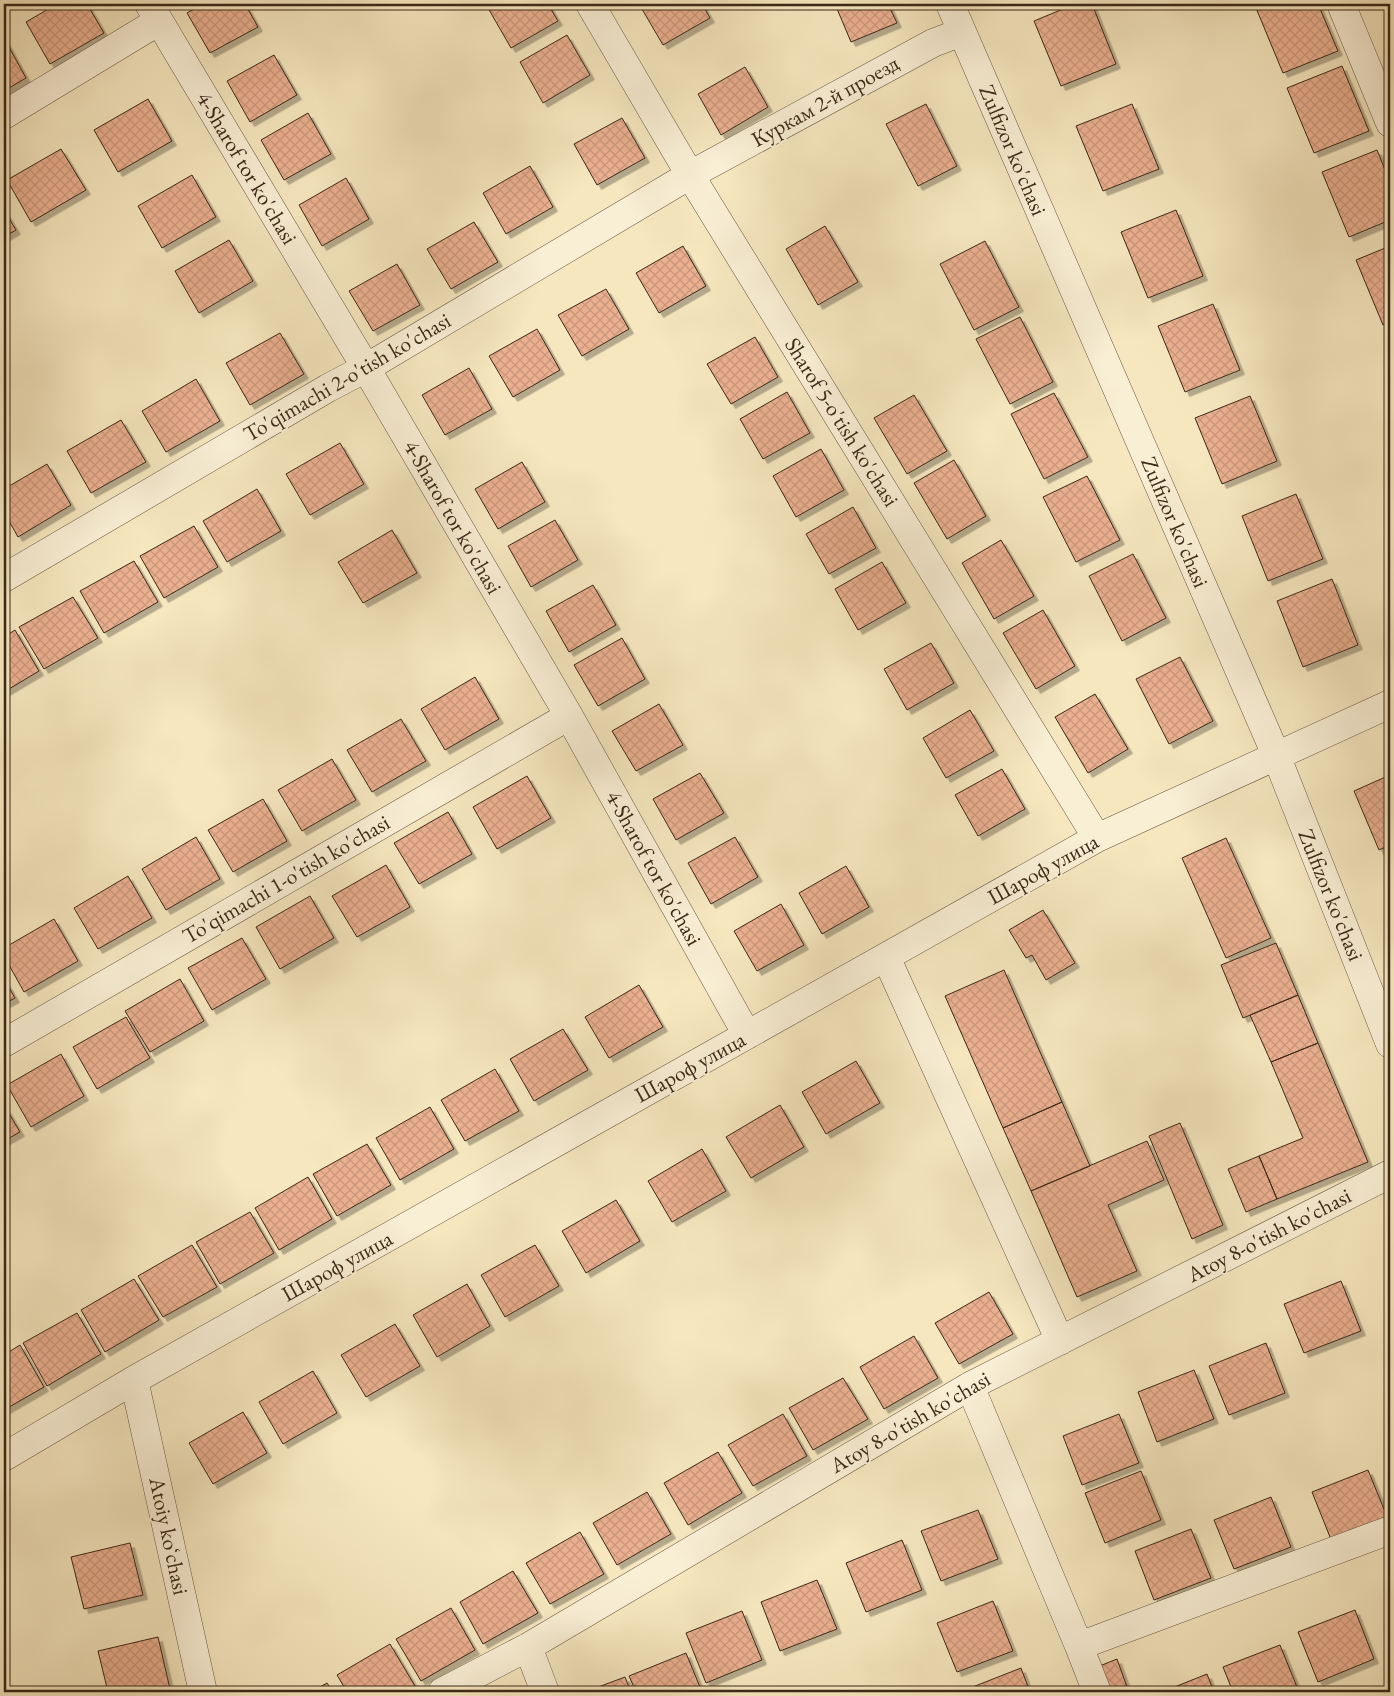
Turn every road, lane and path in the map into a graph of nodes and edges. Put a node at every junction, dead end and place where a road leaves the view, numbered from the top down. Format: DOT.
graph roads {
  1 [pos="590,4"];
  2 [pos="950,4"];
  3 [pos="1342,4"];
  4 [pos="154,12"];
  5 [pos="962,32"];
  6 [pos="4,115"];
  7 [pos="1390,123"];
  8 [pos="690,175"];
  9 [pos="366,368"];
  10 [pos="4,578"];
  11 [pos="1390,704"];
  12 [pos="569,716"];
  13 [pos="1276,755"];
  14 [pos="1097,838"];
  15 [pos="886,957"];
  16 [pos="747,1035"];
  17 [pos="4,1043"];
  18 [pos="1390,1044"];
  19 [pos="1390,1174"];
  20 [pos="1060,1341"];
  21 [pos="134,1380"];
  22 [pos="970,1386"];
  23 [pos="4,1457"];
  24 [pos="1390,1530"];
  25 [pos="528,1646"];
  26 [pos="1079,1646"];
  27 [pos="203,1692"];
  28 [pos="442,1692"];
  29 [pos="545,1692"];
  30 [pos="1097,1692"];
  1 -- 8 [label="street, Sharof 5-o'tish ko'chasi"];
  2 -- 5 [label="street, Zulfizor ko'chasi"];
  3 -- 7 [label="street"];
  4 -- 6 [label="street"];
  4 -- 9 [label="street, 4-Sharof tor ko'chasi"];
  5 -- 8 [label="street, Куркам 2-й проезд"];
  5 -- 13 [label="street, Zulfizor ko'chasi"];
  8 -- 9 [label="street, To'qimachi 2-o'tish ko'chasi"];
  8 -- 14 [label="street, Sharof 5-o'tish ko'chasi"];
  9 -- 10 [label="street, To'qimachi 2-o'tish ko'chasi"];
  9 -- 12 [label="street, 4-Sharof tor ko'chasi"];
  11 -- 13 [label="street, Шароф улица"];
  12 -- 16 [label="street, 4-Sharof tor ko'chasi"];
  12 -- 17 [label="street, To'qimachi 1-o'tish ko'chasi"];
  13 -- 14 [label="street, Шароф улица"];
  13 -- 18 [label="street, Zulfizor ko'chasi"];
  14 -- 15 [label="street, Шароф улица"];
  15 -- 16 [label="street, Шароф улица"];
  15 -- 20 [label="street"];
  16 -- 21 [label="street, Шароф улица"];
  19 -- 20 [label="street, Atoy 8-o'tish ko'chasi"];
  20 -- 22 [label="street, Atoy 8-o'tish ko'chasi"];
  21 -- 23 [label="street, Шароф улица"];
  21 -- 27 [label="street, Atoiy koʻchasi"];
  22 -- 25 [label="street, Atoy 8-o'tish ko'chasi"];
  22 -- 26 [label="street"];
  24 -- 26 [label="street"];
  25 -- 28 [label="street, Atoy 8-o'tish ko'chasi"];
  25 -- 29 [label="street"];
  26 -- 30 [label="street"];
}
